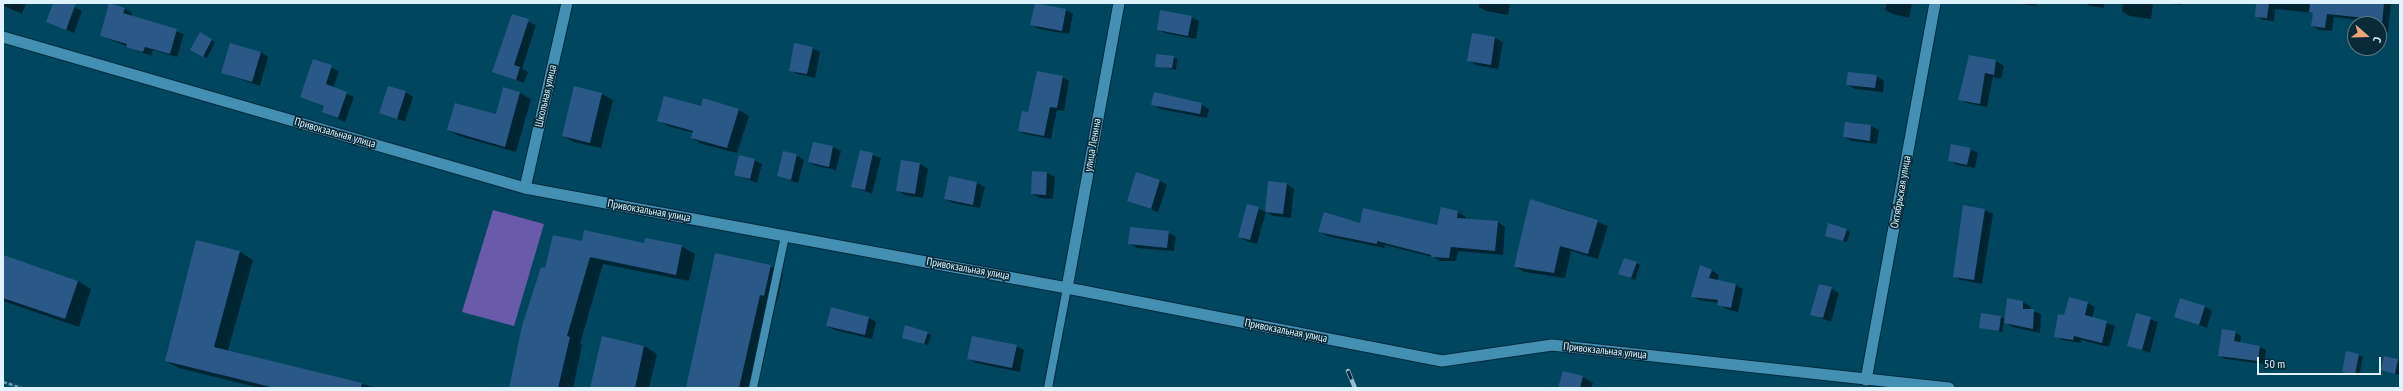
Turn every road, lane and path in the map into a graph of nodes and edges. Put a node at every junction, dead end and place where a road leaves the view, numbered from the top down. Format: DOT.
graph roads {
  1 [pos="567,3"];
  2 [pos="1119,3"];
  3 [pos="1935,3"];
  4 [pos="3,37"];
  5 [pos="525,188"];
  6 [pos="786,236"];
  7 [pos="1067,288"];
  8 [pos="1866,380"];
  9 [pos="3,382"];
  10 [pos="22,388"];
  11 [pos="753,388"];
  12 [pos="1048,388"];
  13 [pos="1945,388"];
  1 -- 5 [label="street, Школьная улица"];
  2 -- 7 [label="street, улица Ленина"];
  3 -- 8 [label="street, Октябрьская улица"];
  4 -- 5 [label="street, Привокзальная улица"];
  5 -- 6 [label="street, Привокзальная улица"];
  6 -- 7 [label="street, Привокзальная улица"];
  6 -- 11 [label="lane"];
  7 -- 8 [label="street, Привокзальная улица"];
  7 -- 12 [label="lane"];
  8 -- 13 [label="street, Привокзальная улица"];
  9 -- 10 [label="path"];
}
